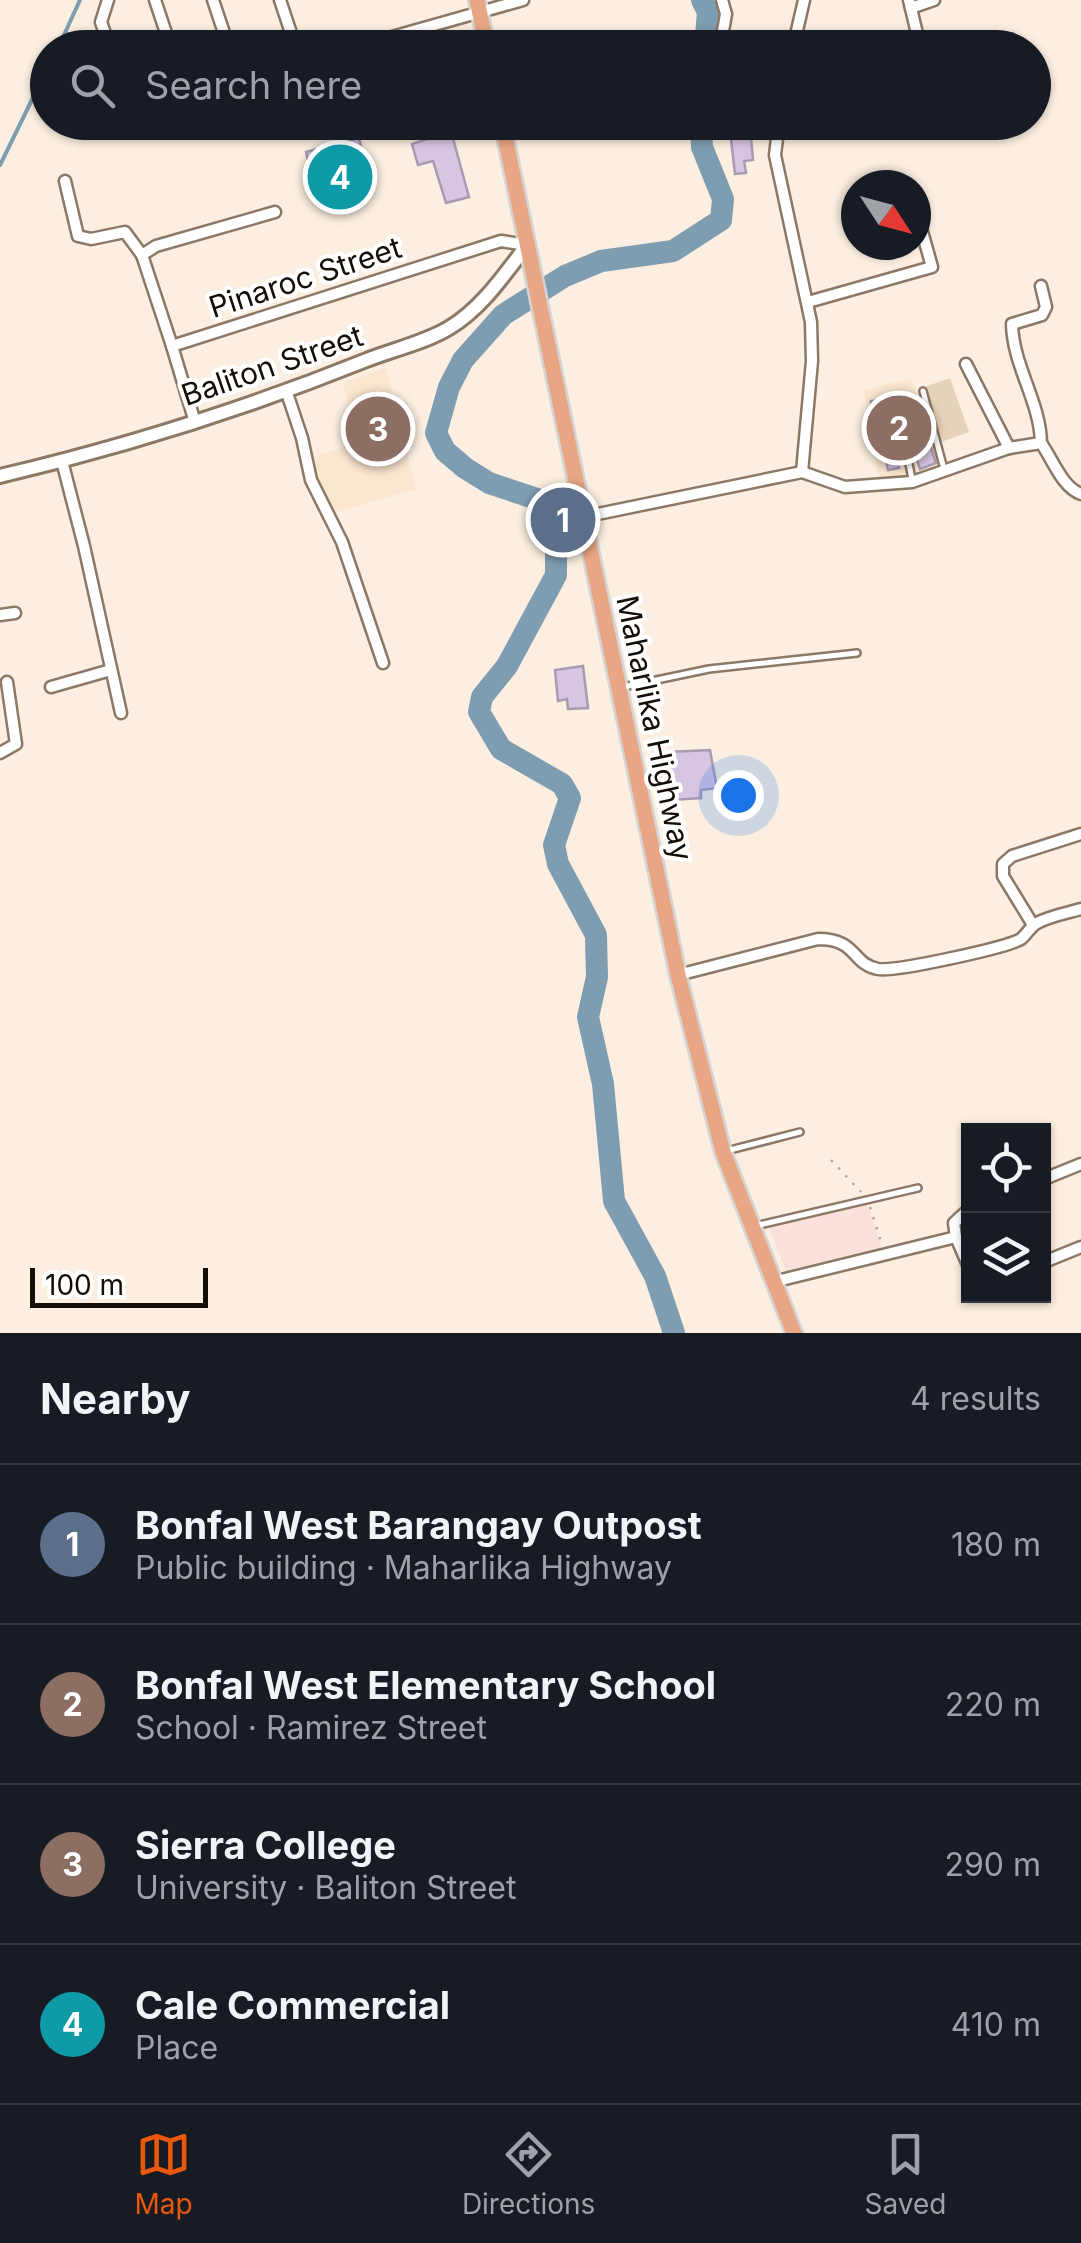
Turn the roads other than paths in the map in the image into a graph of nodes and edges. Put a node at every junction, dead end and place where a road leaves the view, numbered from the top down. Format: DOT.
graph roads {
  1 [pos="108,0"];
  2 [pos="155,0"];
  3 [pos="213,0"];
  4 [pos="280,0"];
  5 [pos="523,0"];
  6 [pos="722,0"];
  7 [pos="804,0"];
  8 [pos="934,0"];
  9 [pos="910,4"];
  10 [pos="478,7"];
  11 [pos="104,30"];
  12 [pos="165,30"];
  13 [pos="223,30"];
  14 [pos="290,30"];
  15 [pos="408,30"];
  16 [pos="723,30"];
  17 [pos="797,30"];
  18 [pos="916,30"];
  19 [pos="508,140"];
  20 [pos="777,140"];
  21 [pos="65,181"];
  22 [pos="275,212"];
  23 [pos="527,245"];
  24 [pos="142,255"];
  25 [pos="930,260"];
  26 [pos="1041,286"];
  27 [pos="808,302"];
  28 [pos="172,346"];
  29 [pos="966,364"];
  30 [pos="286,390"];
  31 [pos="923,391"];
  32 [pos="896,398"];
  33 [pos="194,419"];
  34 [pos="1041,443"];
  35 [pos="1009,448"];
  36 [pos="62,461"];
  37 [pos="802,472"];
  38 [pos="944,472"];
  39 [pos="0,476"];
  40 [pos="912,482"];
  41 [pos="1081,494"];
  42 [pos="583,516"];
  43 [pos="15,613"];
  44 [pos="0,615"];
  45 [pos="857,653"];
  46 [pos="384,662"];
  47 [pos="111,670"];
  48 [pos="7,682"];
  49 [pos="51,687"];
  50 [pos="618,688"];
  51 [pos="121,713"];
  52 [pos="0,754"];
  53 [pos="1081,834"];
  54 [pos="1081,909"];
  55 [pos="1032,925"];
  56 [pos="678,975"];
  57 [pos="800,1132"];
  58 [pos="723,1152"];
  59 [pos="1081,1164"];
  60 [pos="1051,1176"];
  61 [pos="918,1188"];
  62 [pos="965,1213"];
  63 [pos="751,1227"];
  64 [pos="956,1237"];
  65 [pos="1081,1247"];
  66 [pos="961,1249"];
  67 [pos="1051,1259"];
  68 [pos="774,1282"];
  69 [pos="794,1333"];
  1 -- 11 [label="street"];
  2 -- 12 [label="street"];
  3 -- 13 [label="street"];
  4 -- 14 [label="street"];
  5 -- 10 [label="street"];
  6 -- 16 [label="street"];
  7 -- 17 [label="street"];
  8 -- 9 [label="street"];
  9 -- 18 [label="street"];
  10 -- 15 [label="street"];
  19 -- 23 [label="main road, Maharlika Highway"];
  20 -- 27 [label="street"];
  21 -- 24 [label="street"];
  22 -- 24 [label="street"];
  23 -- 28 [label="street, Pinaroc Street"];
  23 -- 30 [label="street, Baliton Street"];
  23 -- 42 [label="main road, Maharlika Highway"];
  24 -- 28 [label="street"];
  25 -- 27 [label="street"];
  26 -- 34 [label="street"];
  27 -- 37 [label="street"];
  28 -- 33 [label="street"];
  29 -- 35 [label="street"];
  30 -- 33 [label="street, Baliton Street"];
  30 -- 46 [label="street"];
  31 -- 38 [label="lane"];
  32 -- 40 [label="lane"];
  33 -- 36 [label="street, Baliton Street"];
  34 -- 35 [label="street"];
  34 -- 41 [label="street"];
  35 -- 38 [label="street"];
  36 -- 39 [label="street, Baliton Street"];
  36 -- 47 [label="street"];
  37 -- 40 [label="street"];
  37 -- 42 [label="street"];
  38 -- 40 [label="street"];
  42 -- 50 [label="main road, Maharlika Highway"];
  43 -- 44 [label="street"];
  45 -- 50 [label="lane"];
  47 -- 49 [label="street"];
  47 -- 51 [label="street"];
  48 -- 52 [label="street"];
  50 -- 56 [label="main road, Maharlika Highway"];
  53 -- 55 [label="street"];
  54 -- 55 [label="street"];
  55 -- 56 [label="street"];
  56 -- 58 [label="main road, Maharlika Highway"];
  57 -- 58 [label="lane"];
  58 -- 63 [label="main road, Maharlika Highway"];
  59 -- 60 [label="street"];
  61 -- 63 [label="lane"];
  62 -- 64 [label="street"];
  63 -- 68 [label="main road, Maharlika Highway"];
  64 -- 66 [label="street"];
  64 -- 68 [label="street"];
  65 -- 67 [label="street"];
  68 -- 69 [label="main road, Maharlika Highway"];
}
